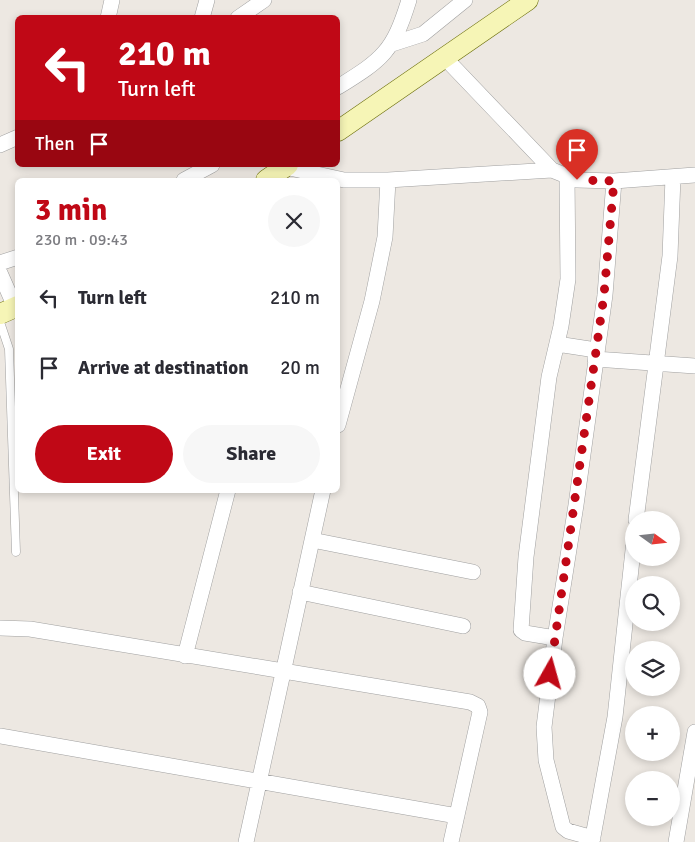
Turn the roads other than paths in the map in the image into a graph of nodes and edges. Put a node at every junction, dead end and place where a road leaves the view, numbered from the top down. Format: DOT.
graph roads {
  1 [pos="112,0"];
  2 [pos="207,0"];
  3 [pos="264,0"];
  4 [pos="409,0"];
  5 [pos="465,0"];
  6 [pos="528,0"];
  7 [pos="109,15"];
  8 [pos="203,15"];
  9 [pos="242,15"];
  10 [pos="392,44"];
  11 [pos="445,58"];
  12 [pos="340,86"];
  13 [pos="340,130"];
  14 [pos="15,138"];
  15 [pos="0,145"];
  16 [pos="208,167"];
  17 [pos="285,167"];
  18 [pos="290,167"];
  19 [pos="552,170"];
  20 [pos="567,176"];
  21 [pos="695,176"];
  22 [pos="673,177"];
  23 [pos="188,178"];
  24 [pos="269,178"];
  25 [pos="336,178"];
  26 [pos="340,179"];
  27 [pos="388,180"];
  28 [pos="614,181"];
  29 [pos="15,258"];
  30 [pos="0,263"];
  31 [pos="0,273"];
  32 [pos="11,309"];
  33 [pos="0,322"];
  34 [pos="557,344"];
  35 [pos="596,355"];
  36 [pos="656,364"];
  37 [pos="695,366"];
  38 [pos="340,415"];
  39 [pos="227,493"];
  40 [pos="322,493"];
  41 [pos="637,511"];
  42 [pos="312,540"];
  43 [pos="16,552"];
  44 [pos="631,566"];
  45 [pos="473,572"];
  46 [pos="300,592"];
  47 [pos="463,626"];
  48 [pos="0,628"];
  49 [pos="554,638"];
  50 [pos="185,656"];
  51 [pos="283,673"];
  52 [pos="695,732"];
  53 [pos="0,736"];
  54 [pos="693,756"];
  55 [pos="258,782"];
  56 [pos="457,816"];
  57 [pos="593,840"];
  58 [pos="246,842"];
  59 [pos="451,842"];
  60 [pos="676,842"];
  1 -- 7 [label="street"];
  2 -- 8 [label="street"];
  3 -- 9 [label="street"];
  4 -- 10 [label="street"];
  5 -- 10 [label="street"];
  6 -- 11 [label="street"];
  10 -- 12 [label="street"];
  11 -- 13 [label="street"];
  11 -- 19 [label="street"];
  14 -- 15 [label="street"];
  16 -- 23 [label="street"];
  17 -- 24 [label="street"];
  18 -- 25 [label="street"];
  19 -- 20 [label="street"];
  19 -- 27 [label="street"];
  20 -- 28 [label="street"];
  20 -- 34 [label="street"];
  21 -- 22 [label="street"];
  22 -- 28 [label="street"];
  22 -- 36 [label="street"];
  26 -- 27 [label="street"];
  27 -- 38 [label="street"];
  28 -- 35 [label="street"];
  29 -- 30 [label="street"];
  31 -- 32 [label="street"];
  33 -- 43 [label="lane"];
  34 -- 35 [label="street"];
  34 -- 49 [label="street"];
  35 -- 36 [label="street"];
  35 -- 49 [label="street"];
  36 -- 37 [label="street"];
  36 -- 41 [label="street"];
  39 -- 50 [label="street"];
  40 -- 42 [label="street"];
  42 -- 45 [label="street"];
  42 -- 46 [label="street"];
  44 -- 57 [label="street"];
  46 -- 47 [label="street"];
  46 -- 51 [label="street"];
  48 -- 50 [label="street"];
  49 -- 57 [label="street"];
  50 -- 51 [label="street"];
  51 -- 55 [label="street"];
  51 -- 56 [label="street"];
  52 -- 54 [label="street"];
  53 -- 55 [label="street"];
  54 -- 60 [label="street"];
  55 -- 56 [label="street"];
  55 -- 58 [label="street"];
  56 -- 59 [label="street"];
}
